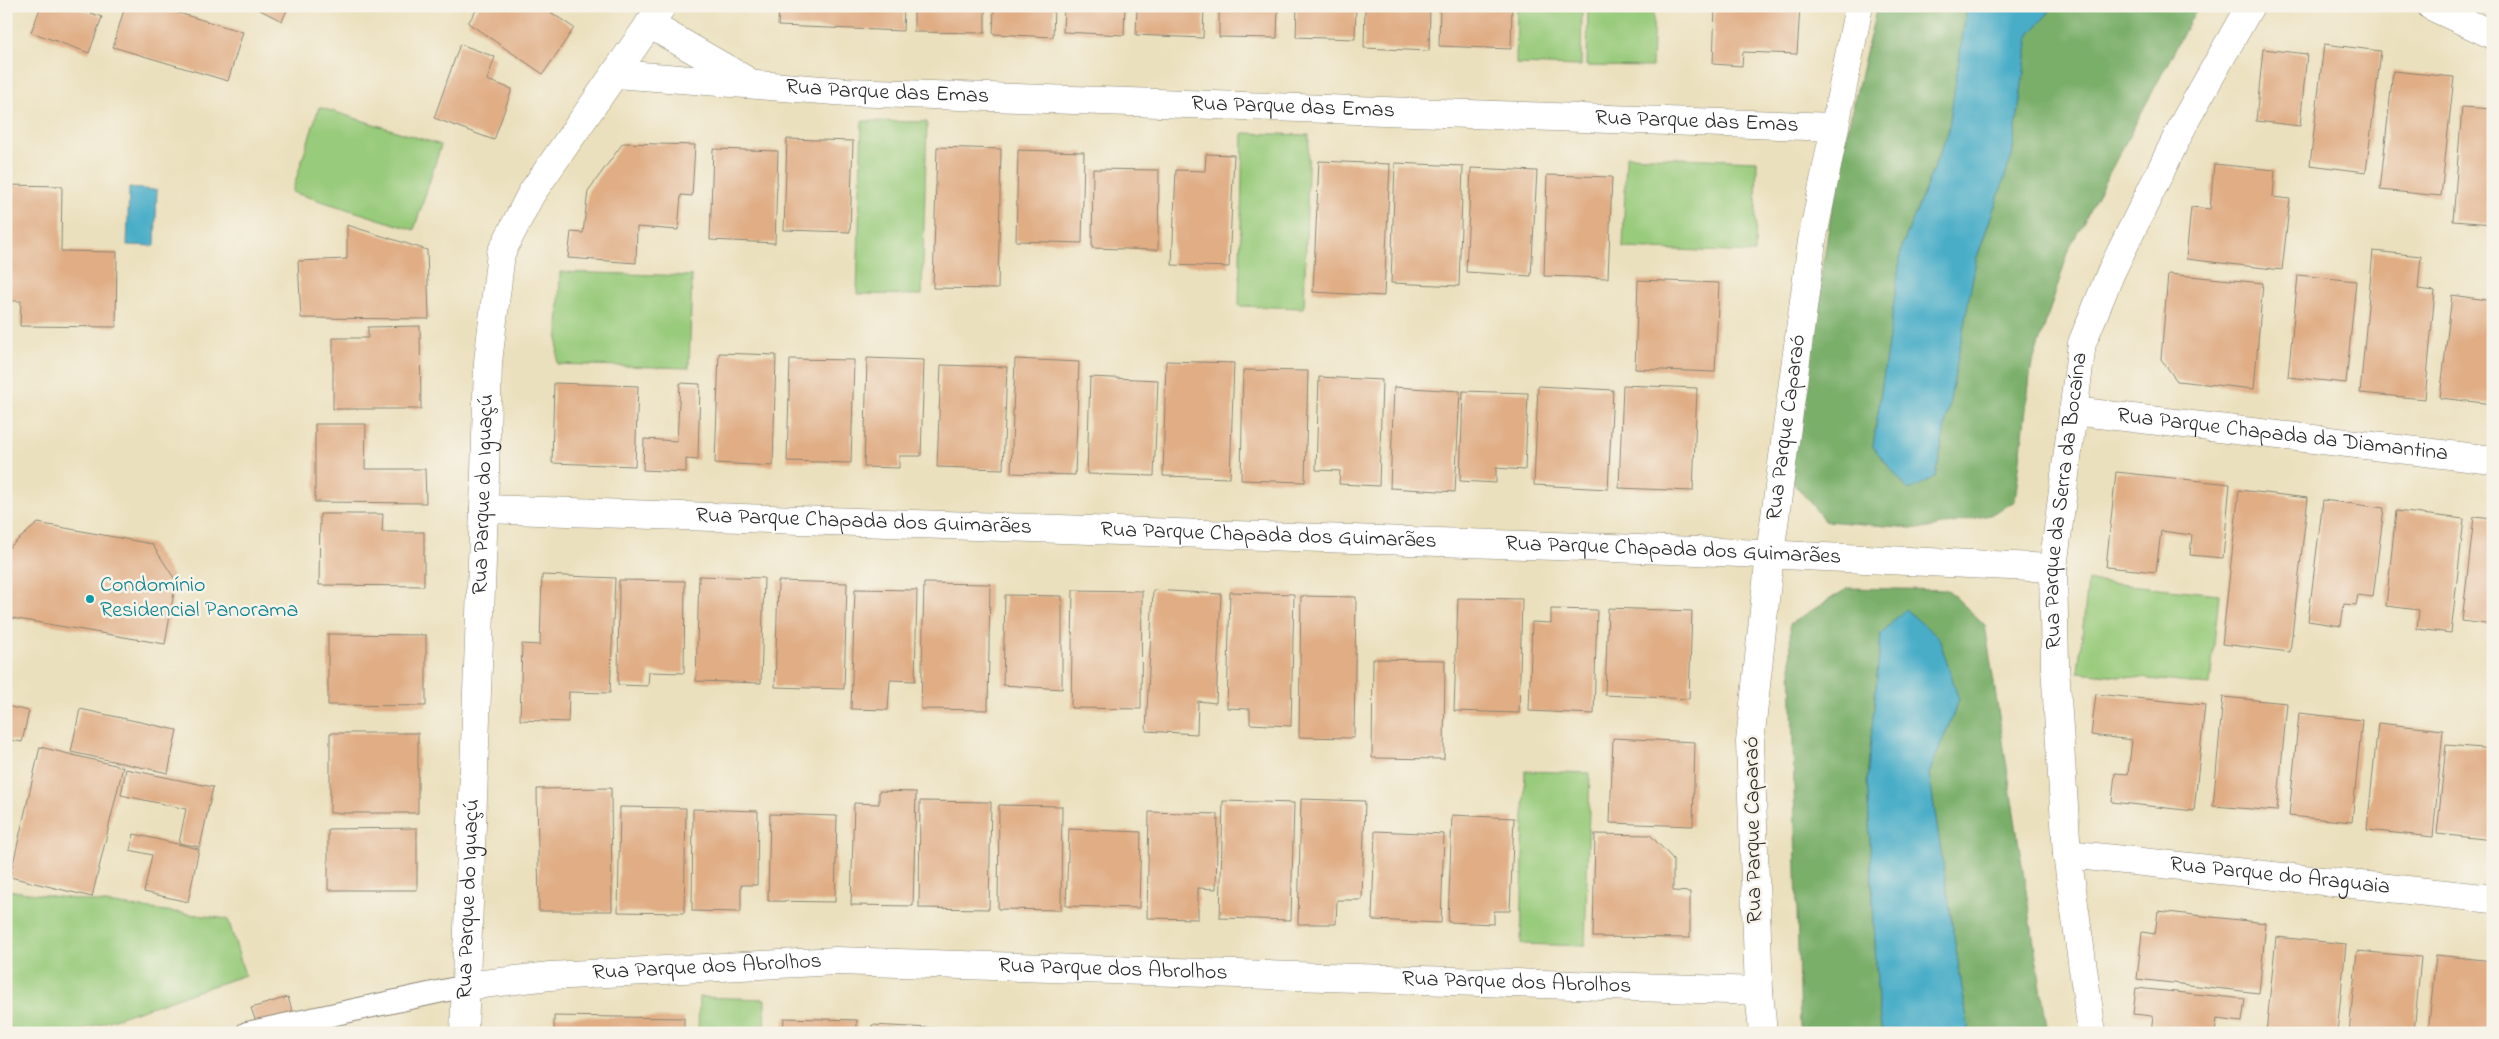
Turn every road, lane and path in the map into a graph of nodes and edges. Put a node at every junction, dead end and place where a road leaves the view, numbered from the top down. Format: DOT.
graph roads {
  1 [pos="1859,6"];
  2 [pos="2250,6"];
  3 [pos="2431,6"];
  4 [pos="656,15"];
  5 [pos="2493,35"];
  6 [pos="616,74"];
  7 [pos="752,84"];
  8 [pos="1833,127"];
  9 [pos="2072,411"];
  10 [pos="2493,460"];
  11 [pos="484,509"];
  12 [pos="1770,554"];
  13 [pos="2053,568"];
  14 [pos="2067,854"];
  15 [pos="2493,899"];
  16 [pos="466,986"];
  17 [pos="1759,991"];
  18 [pos="247,1033"];
  19 [pos="464,1033"];
  20 [pos="1762,1033"];
  21 [pos="2092,1033"];
  1 -- 8 [label="street, Rua Parque Caparaó"];
  2 -- 9 [label="street, Rua Parque da Serra da Bocaína"];
  3 -- 5 [label="street"];
  4 -- 6 [label="street, Rua Parque do Iguaçú"];
  4 -- 7 [label="street, Rua Parque das Emas"];
  6 -- 7 [label="street, Rua Parque das Emas"];
  6 -- 11 [label="street, Rua Parque do Iguaçú"];
  7 -- 8 [label="street, Rua Parque das Emas"];
  8 -- 12 [label="street, Rua Parque Caparaó"];
  9 -- 10 [label="street, Rua Parque Chapada da Diamantina"];
  9 -- 13 [label="street, Rua Parque da Serra da Bocaína"];
  11 -- 12 [label="street, Rua Parque Chapada dos Guimarães"];
  11 -- 16 [label="street, Rua Parque do Iguaçú"];
  12 -- 13 [label="street, Rua Parque Chapada dos Guimarães"];
  12 -- 17 [label="street, Rua Parque Caparaó"];
  13 -- 14 [label="street, Rua Parque da Serra da Bocaína"];
  14 -- 15 [label="street, Rua Parque do Araguaia"];
  14 -- 21 [label="street, Rua Parque da Serra da Bocaína"];
  16 -- 17 [label="street, Rua Parque dos Abrolhos"];
  16 -- 18 [label="lane"];
  16 -- 19 [label="street, Rua Parque do Iguaçú"];
  17 -- 20 [label="street, Rua Parque Caparaó"];
}
